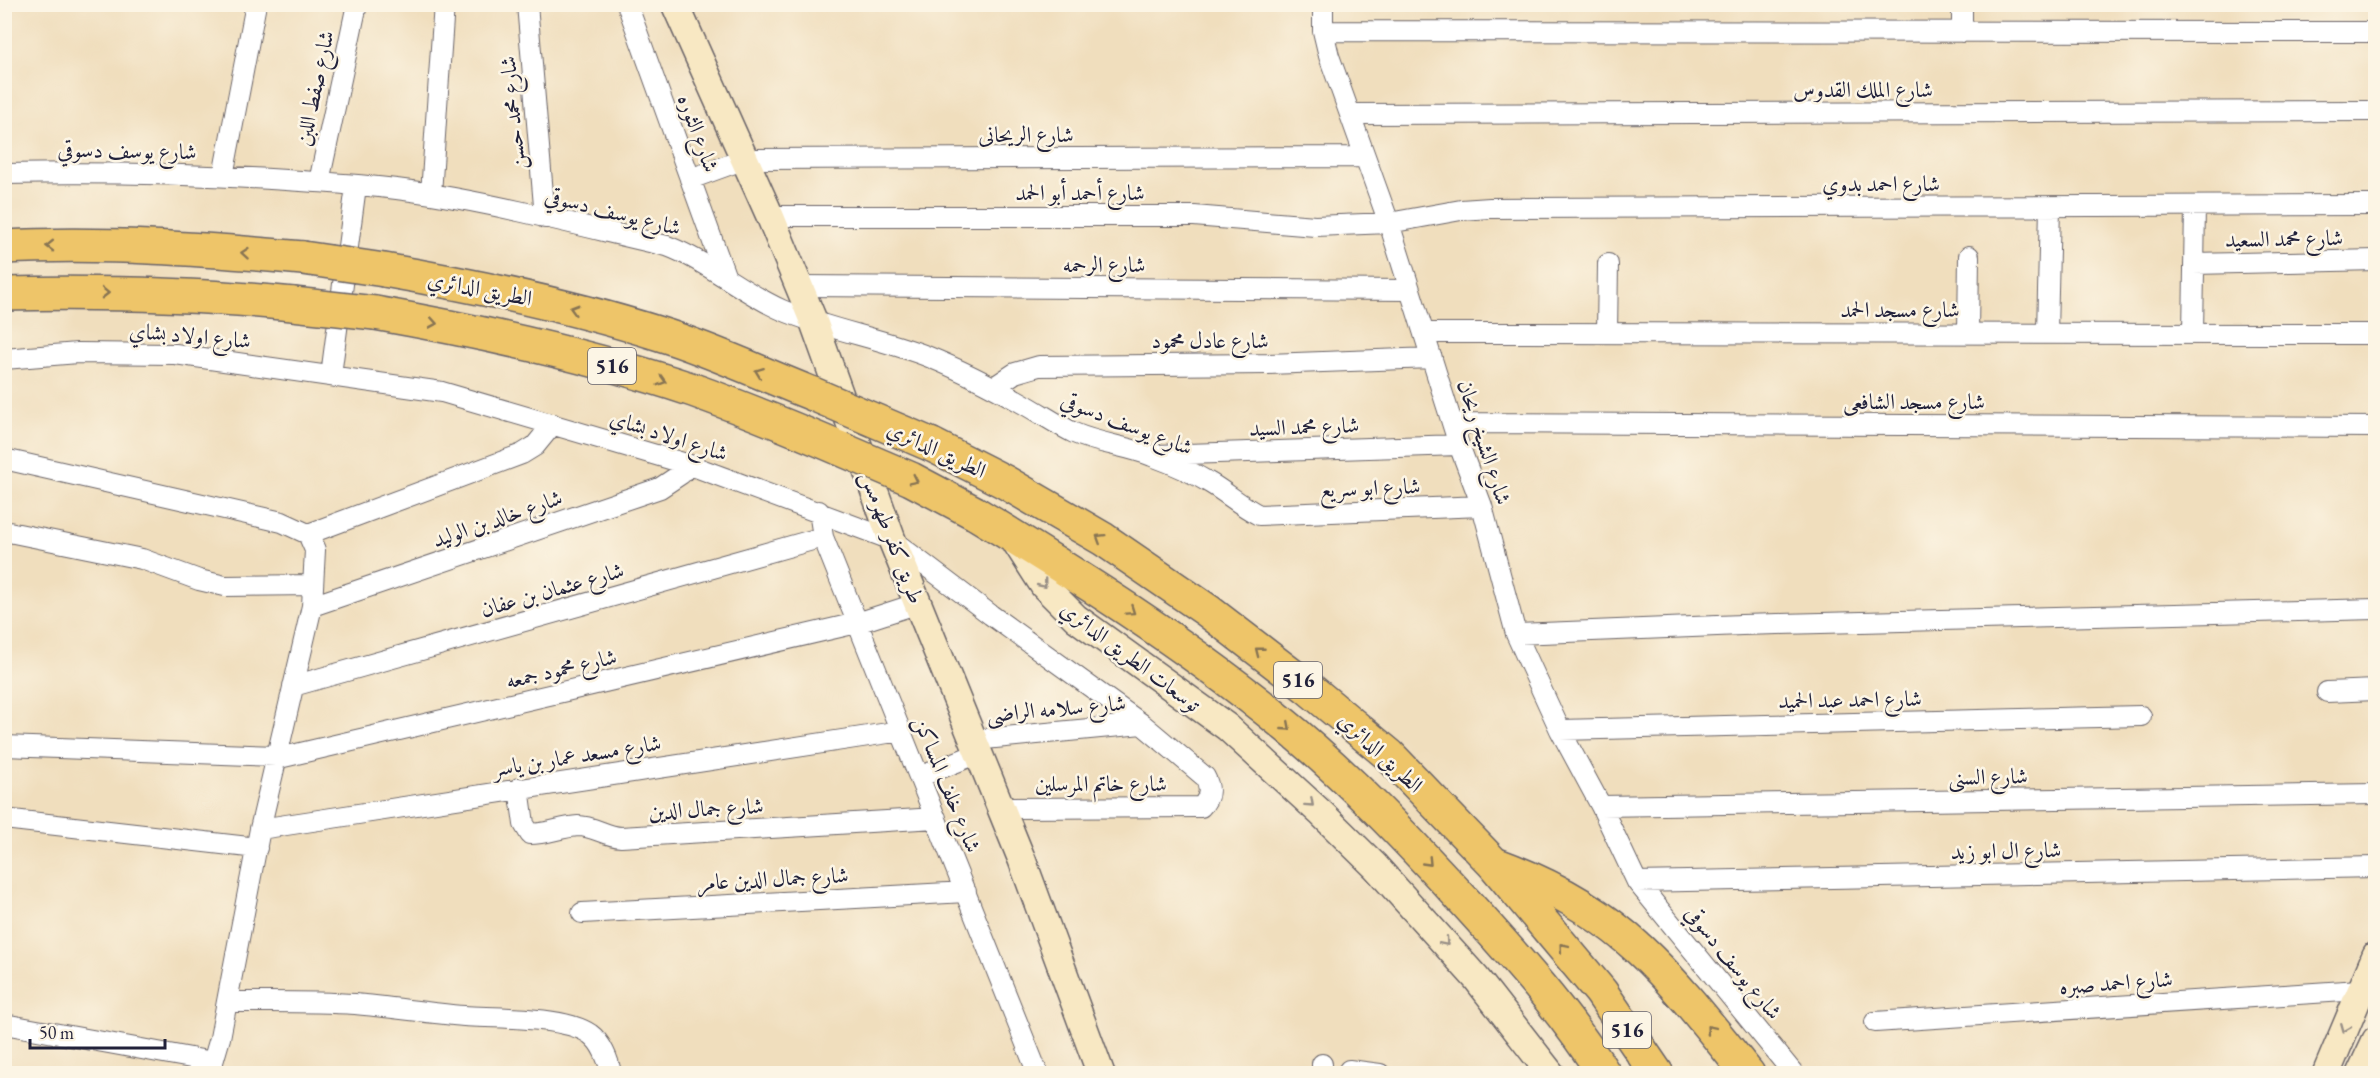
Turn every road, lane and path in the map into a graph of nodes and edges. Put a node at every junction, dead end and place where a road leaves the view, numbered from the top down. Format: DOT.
graph roads {
  1 [pos="256,4"];
  2 [pos="357,4"];
  3 [pos="444,4"];
  4 [pos="527,4"];
  5 [pos="627,4"];
  6 [pos="675,4"];
  7 [pos="1323,4"];
  8 [pos="1962,4"];
  9 [pos="1323,31"];
  10 [pos="1962,32"];
  11 [pos="2376,32"];
  12 [pos="2376,111"];
  13 [pos="1351,114"];
  14 [pos="1364,157"];
  15 [pos="745,159"];
  16 [pos="4,174"];
  17 [pos="223,176"];
  18 [pos="690,179"];
  19 [pos="319,182"];
  20 [pos="356,186"];
  21 [pos="431,194"];
  22 [pos="2376,205"];
  23 [pos="2195,206"];
  24 [pos="2050,207"];
  25 [pos="770,216"];
  26 [pos="545,218"];
  27 [pos="1389,223"];
  28 [pos="4,247"];
  29 [pos="1969,256"];
  30 [pos="2376,260"];
  31 [pos="1608,264"];
  32 [pos="2194,264"];
  33 [pos="726,278"];
  34 [pos="799,285"];
  35 [pos="1409,290"];
  36 [pos="4,294"];
  37 [pos="813,320"];
  38 [pos="1424,333"];
  39 [pos="1607,333"];
  40 [pos="1968,333"];
  41 [pos="2047,333"];
  42 [pos="2193,334"];
  43 [pos="2376,334"];
  44 [pos="1432,358"];
  45 [pos="4,359"];
  46 [pos="331,375"];
  47 [pos="994,387"];
  48 [pos="1453,423"];
  49 [pos="553,424"];
  50 [pos="2376,427"];
  51 [pos="1459,445"];
  52 [pos="1151,455"];
  53 [pos="4,459"];
  54 [pos="690,465"];
  55 [pos="1482,506"];
  56 [pos="819,511"];
  57 [pos="1259,515"];
  58 [pos="4,531"];
  59 [pos="308,534"];
  60 [pos="1011,535"];
  61 [pos="823,537"];
  62 [pos="892,540"];
  63 [pos="314,585"];
  64 [pos="919,603"];
  65 [pos="312,606"];
  66 [pos="2376,609"];
  67 [pos="857,623"];
  68 [pos="1516,634"];
  69 [pos="293,686"];
  70 [pos="2376,690"];
  71 [pos="2327,692"];
  72 [pos="2140,716"];
  73 [pos="1142,724"];
  74 [pos="1560,730"];
  75 [pos="901,731"];
  76 [pos="4,746"];
  77 [pos="976,746"];
  78 [pos="275,758"];
  79 [pos="919,777"];
  80 [pos="519,788"];
  81 [pos="2376,794"];
  82 [pos="1601,806"];
  83 [pos="1201,807"];
  84 [pos="1001,808"];
  85 [pos="936,818"];
  86 [pos="4,819"];
  87 [pos="258,838"];
  88 [pos="1493,863"];
  89 [pos="2376,867"];
  90 [pos="1637,882"];
  91 [pos="966,892"];
  92 [pos="582,912"];
  93 [pos="2376,955"];
  94 [pos="2360,990"];
  95 [pos="227,1002"];
  96 [pos="1875,1022"];
  97 [pos="4,1024"];
  98 [pos="2376,1040"];
  99 [pos="213,1068"];
  100 [pos="1349,1070"];
  101 [pos="1095,1071"];
  102 [pos="1655,1071"];
  103 [pos="611,1074"];
  104 [pos="1038,1074"];
  105 [pos="1380,1074"];
  106 [pos="1551,1074"];
  107 [pos="1604,1074"];
  108 [pos="1748,1074"];
  109 [pos="1794,1074"];
  110 [pos="2326,1074"];
  111 [pos="2360,1074"];
  1 -- 17 [label="street"];
  2 -- 19 [label="street, شارع صفط اللبن"];
  3 -- 21 [label="street"];
  4 -- 26 [label="street, شارع محمد حسن"];
  5 -- 18 [label="street, شارع الثوره"];
  6 -- 15 [label="street, طريق كفر طهرمس"];
  7 -- 9 [label="street, شارع الشيخ ريحان"];
  8 -- 10 [label="street"];
  9 -- 10 [label="street"];
  9 -- 13 [label="street, شارع الشيخ ريحان"];
  10 -- 11 [label="street"];
  12 -- 13 [label="street, شارع الملك القدوس"];
  13 -- 14 [label="street, شارع الشيخ ريحان"];
  14 -- 15 [label="street, شارع الريحانى"];
  14 -- 27 [label="street, شارع الشيخ ريحان"];
  15 -- 18 [label="street, شارع الريحانى"];
  15 -- 25 [label="street, طريق كفر طهرمس"];
  16 -- 17 [label="street, شارع يوسف دسوقي"];
  17 -- 19 [label="street, شارع يوسف دسوقي"];
  18 -- 33 [label="street, شارع الثوره"];
  19 -- 20 [label="street, شارع يوسف دسوقي"];
  20 -- 21 [label="street, شارع يوسف دسوقي"];
  20 -- 46 [label="street"];
  21 -- 26 [label="street, شارع يوسف دسوقي"];
  22 -- 23 [label="street, شارع احمد بدوي"];
  23 -- 24 [label="street, شارع احمد بدوي"];
  23 -- 32 [label="street"];
  24 -- 27 [label="street, شارع احمد بدوي"];
  24 -- 41 [label="street"];
  25 -- 27 [label="street, شارع أحمد أبو الحمد"];
  25 -- 34 [label="street, طريق كفر طهرمس"];
  26 -- 33 [label="street, شارع يوسف دسوقي"];
  27 -- 35 [label="street, شارع الشيخ ريحان"];
  88 -- 28 [label="highway, الطريق الدائري / 516, one-way, bridge"];
  29 -- 40 [label="street"];
  30 -- 32 [label="street, شارع محمد السعيد"];
  31 -- 39 [label="street"];
  32 -- 42 [label="street"];
  33 -- 37 [label="street, شارع يوسف دسوقي"];
  34 -- 35 [label="street, شارع الرحمه"];
  34 -- 37 [label="street, طريق كفر طهرمس"];
  35 -- 38 [label="street, شارع الشيخ ريحان"];
  36 -- 60 [label="highway, الطريق الدائري / 516, one-way, bridge"];
  37 -- 47 [label="street, شارع يوسف دسوقي"];
  37 -- 62 [label="street, طريق كفر طهرمس"];
  38 -- 39 [label="street, شارع مسجد الحمد"];
  38 -- 44 [label="street, شارع الشيخ ريحان"];
  39 -- 40 [label="street, شارع مسجد الحمد"];
  40 -- 41 [label="street, شارع مسجد الحمد"];
  41 -- 42 [label="street, شارع مسجد الحمد"];
  42 -- 43 [label="street, شارع مسجد الحمد"];
  44 -- 47 [label="street, شارع عادل محمود"];
  44 -- 48 [label="street, شارع الشيخ ريحان"];
  45 -- 46 [label="street, شارع اولاد بشاي"];
  46 -- 49 [label="street, شارع اولاد بشاي"];
  47 -- 52 [label="street, شارع يوسف دسوقي"];
  48 -- 50 [label="street, شارع مسجد الشافعى"];
  48 -- 51 [label="street, شارع الشيخ ريحان"];
  49 -- 54 [label="street, شارع اولاد بشاي"];
  49 -- 59 [label="street"];
  51 -- 52 [label="street, شارع محمد السيد"];
  51 -- 55 [label="street, شارع الشيخ ريحان"];
  52 -- 57 [label="street, شارع يوسف دسوقي"];
  53 -- 59 [label="street"];
  54 -- 56 [label="street, شارع اولاد بشاي"];
  54 -- 65 [label="street, شارع خالد بن الوليد"];
  55 -- 57 [label="street, شارع ابو سريع"];
  55 -- 68 [label="street, شارع الشيخ ريحان"];
  56 -- 61 [label="street, شارع خلف المساكن"];
  56 -- 62 [label="street, شارع اولاد بشاي"];
  58 -- 63 [label="street"];
  59 -- 63 [label="street"];
  60 -- 106 [label="street, توسعات الطريق الدائري, one-way"];
  60 -- 107 [label="highway, الطريق الدائري / 516, one-way"];
  61 -- 67 [label="street, شارع خلف المساكن"];
  61 -- 69 [label="street, شارع عثمان بن عفان"];
  62 -- 64 [label="street, طريق كفر طهرمس"];
  62 -- 73 [label="street, شارع اولاد بشاي"];
  63 -- 65 [label="street"];
  64 -- 67 [label="street, شارع محمود جمعه"];
  64 -- 77 [label="street, طريق كفر طهرمس"];
  65 -- 69 [label="street"];
  66 -- 68 [label="street"];
  67 -- 75 [label="street, شارع خلف المساكن"];
  67 -- 78 [label="street, شارع محمود جمعه"];
  68 -- 74 [label="street, شارع الشيخ ريحان"];
  69 -- 78 [label="street"];
  70 -- 71 [label="street"];
  72 -- 74 [label="street, شارع احمد عبد الحميد"];
  73 -- 77 [label="street, شارع سلامه الراضى"];
  73 -- 83 [label="street, شارع اولاد بشاي"];
  74 -- 82 [label="street, شارع الشيخ ريحان"];
  75 -- 79 [label="street, شارع خلف المساكن"];
  75 -- 80 [label="street, شارع مسعد عمار بن ياسر"];
  76 -- 78 [label="street, شارع محمود جمعه"];
  77 -- 79 [label="street, شارع سلامه الراضى"];
  77 -- 84 [label="street, طريق كفر طهرمس"];
  78 -- 87 [label="street"];
  79 -- 85 [label="street, شارع خلف المساكن"];
  80 -- 85 [label="street, شارع جمال الدين"];
  80 -- 87 [label="street, شارع مسعد عمار بن ياسر"];
  81 -- 82 [label="street, شارع السنى"];
  82 -- 90 [label="street, شارع الشيخ ريحان"];
  83 -- 84 [label="street, شارع خاتم المرسلين"];
  84 -- 101 [label="street, طريق كفر طهرمس"];
  85 -- 91 [label="street, شارع خلف المساكن"];
  86 -- 87 [label="street, شارع مسعد عمار بن ياسر"];
  87 -- 95 [label="street"];
  102 -- 88 [label="highway, الطريق الدائري / 516, one-way"];
  108 -- 88 [label="highway, one-way"];
  89 -- 90 [label="street, شارع ال ابو زيد"];
  90 -- 109 [label="street, شارع يوسف دسوقي"];
  91 -- 92 [label="street, شارع جمال الدين عامر"];
  91 -- 104 [label="street, شارع خلف المساكن"];
  93 -- 94 [label="street"];
  94 -- 96 [label="street, شارع احمد صبره"];
  94 -- 110 [label="street, one-way"];
  95 -- 99 [label="street"];
  95 -- 103 [label="street"];
  97 -- 99 [label="street"];
  98 -- 111 [label="street"];
  100 -- 105 [label="street"];
}
